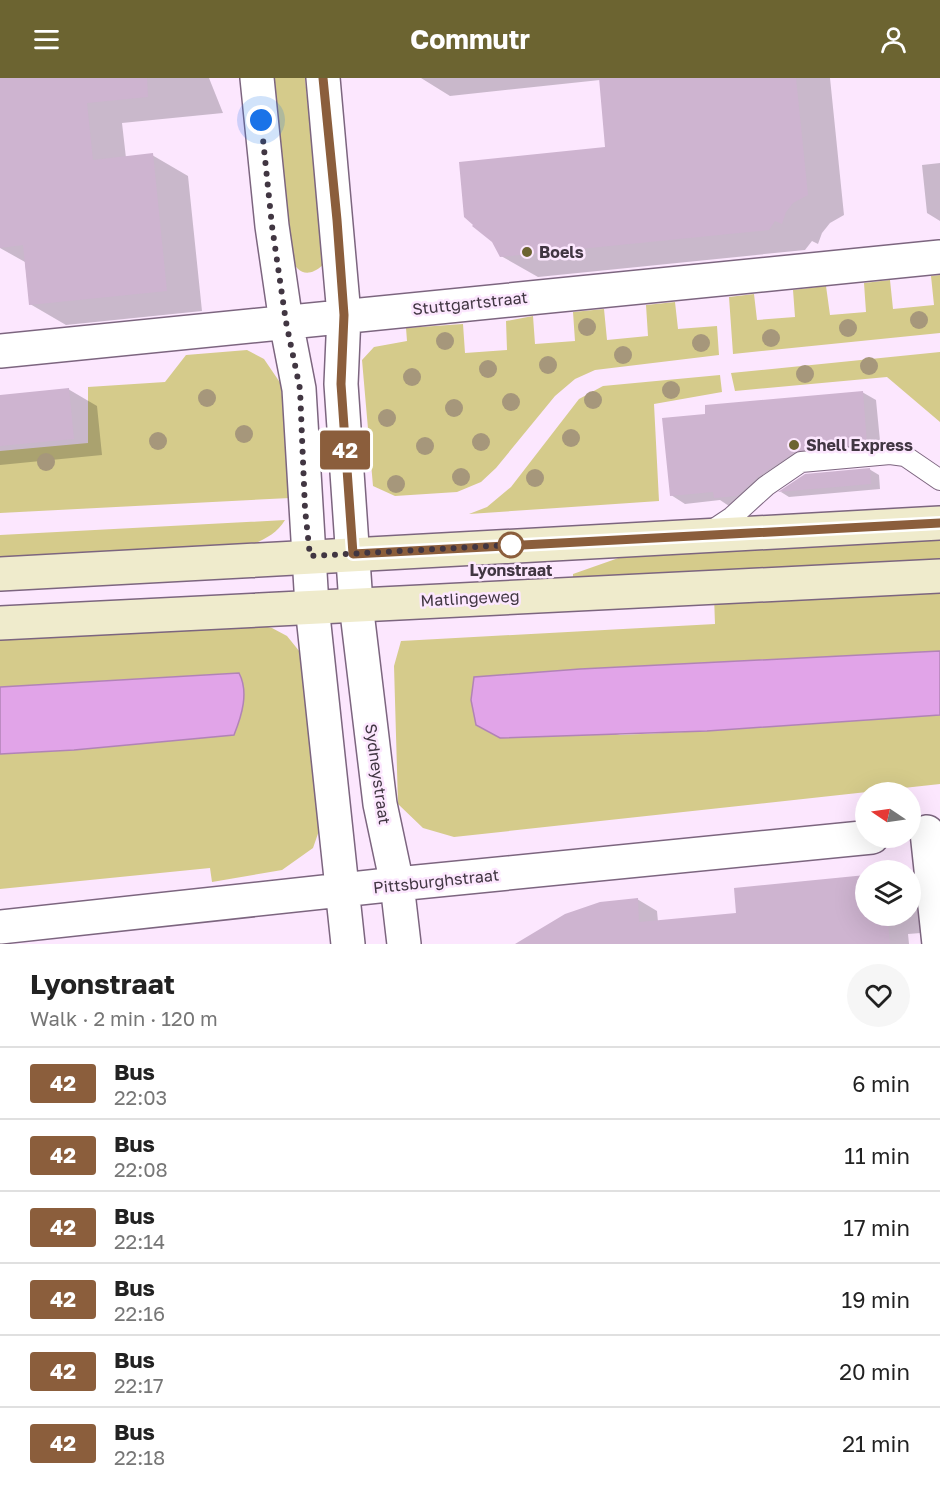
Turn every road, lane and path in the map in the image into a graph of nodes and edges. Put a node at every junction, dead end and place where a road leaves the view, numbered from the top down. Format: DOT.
graph roads {
  1 [pos="257,78"];
  2 [pos="323,78"];
  3 [pos="940,257"];
  4 [pos="344,315"];
  5 [pos="286,322"];
  6 [pos="0,351"];
  7 [pos="940,480"];
  8 [pos="940,523"];
  9 [pos="704,535"];
  10 [pos="353,554"];
  11 [pos="310,556"];
  12 [pos="0,574"];
  13 [pos="940,576"];
  14 [pos="356,604"];
  15 [pos="312,606"];
  16 [pos="0,623"];
  17 [pos="926,832"];
  18 [pos="855,839"];
  19 [pos="397,884"];
  20 [pos="342,891"];
  21 [pos="14,932"];
  22 [pos="348,944"];
  23 [pos="404,944"];
  24 [pos="939,944"];
  1 -- 5 [label="street"];
  2 -- 4 [label="street"];
  3 -- 4 [label="street, Stuttgartstraat"];
  4 -- 5 [label="street, Stuttgartstraat"];
  4 -- 10 [label="street"];
  5 -- 6 [label="street, Stuttgartstraat"];
  5 -- 11 [label="street"];
  7 -- 9 [label="lane"];
  8 -- 9 [label="main road"];
  9 -- 10 [label="main road"];
  10 -- 11 [label="main road"];
  10 -- 14 [label="street, Sydneystraat"];
  11 -- 12 [label="main road"];
  11 -- 15 [label="street"];
  13 -- 14 [label="main road, Matlingeweg"];
  14 -- 15 [label="main road, Matlingeweg"];
  14 -- 19 [label="street, Sydneystraat"];
  15 -- 16 [label="main road, Matlingeweg"];
  15 -- 20 [label="street"];
  17 -- 24 [label="street"];
  18 -- 19 [label="street, Pittsburghstraat"];
  19 -- 20 [label="street, Pittsburghstraat"];
  19 -- 23 [label="street, Sydneystraat"];
  20 -- 21 [label="street, Pittsburghstraat"];
  20 -- 22 [label="street"];
}
